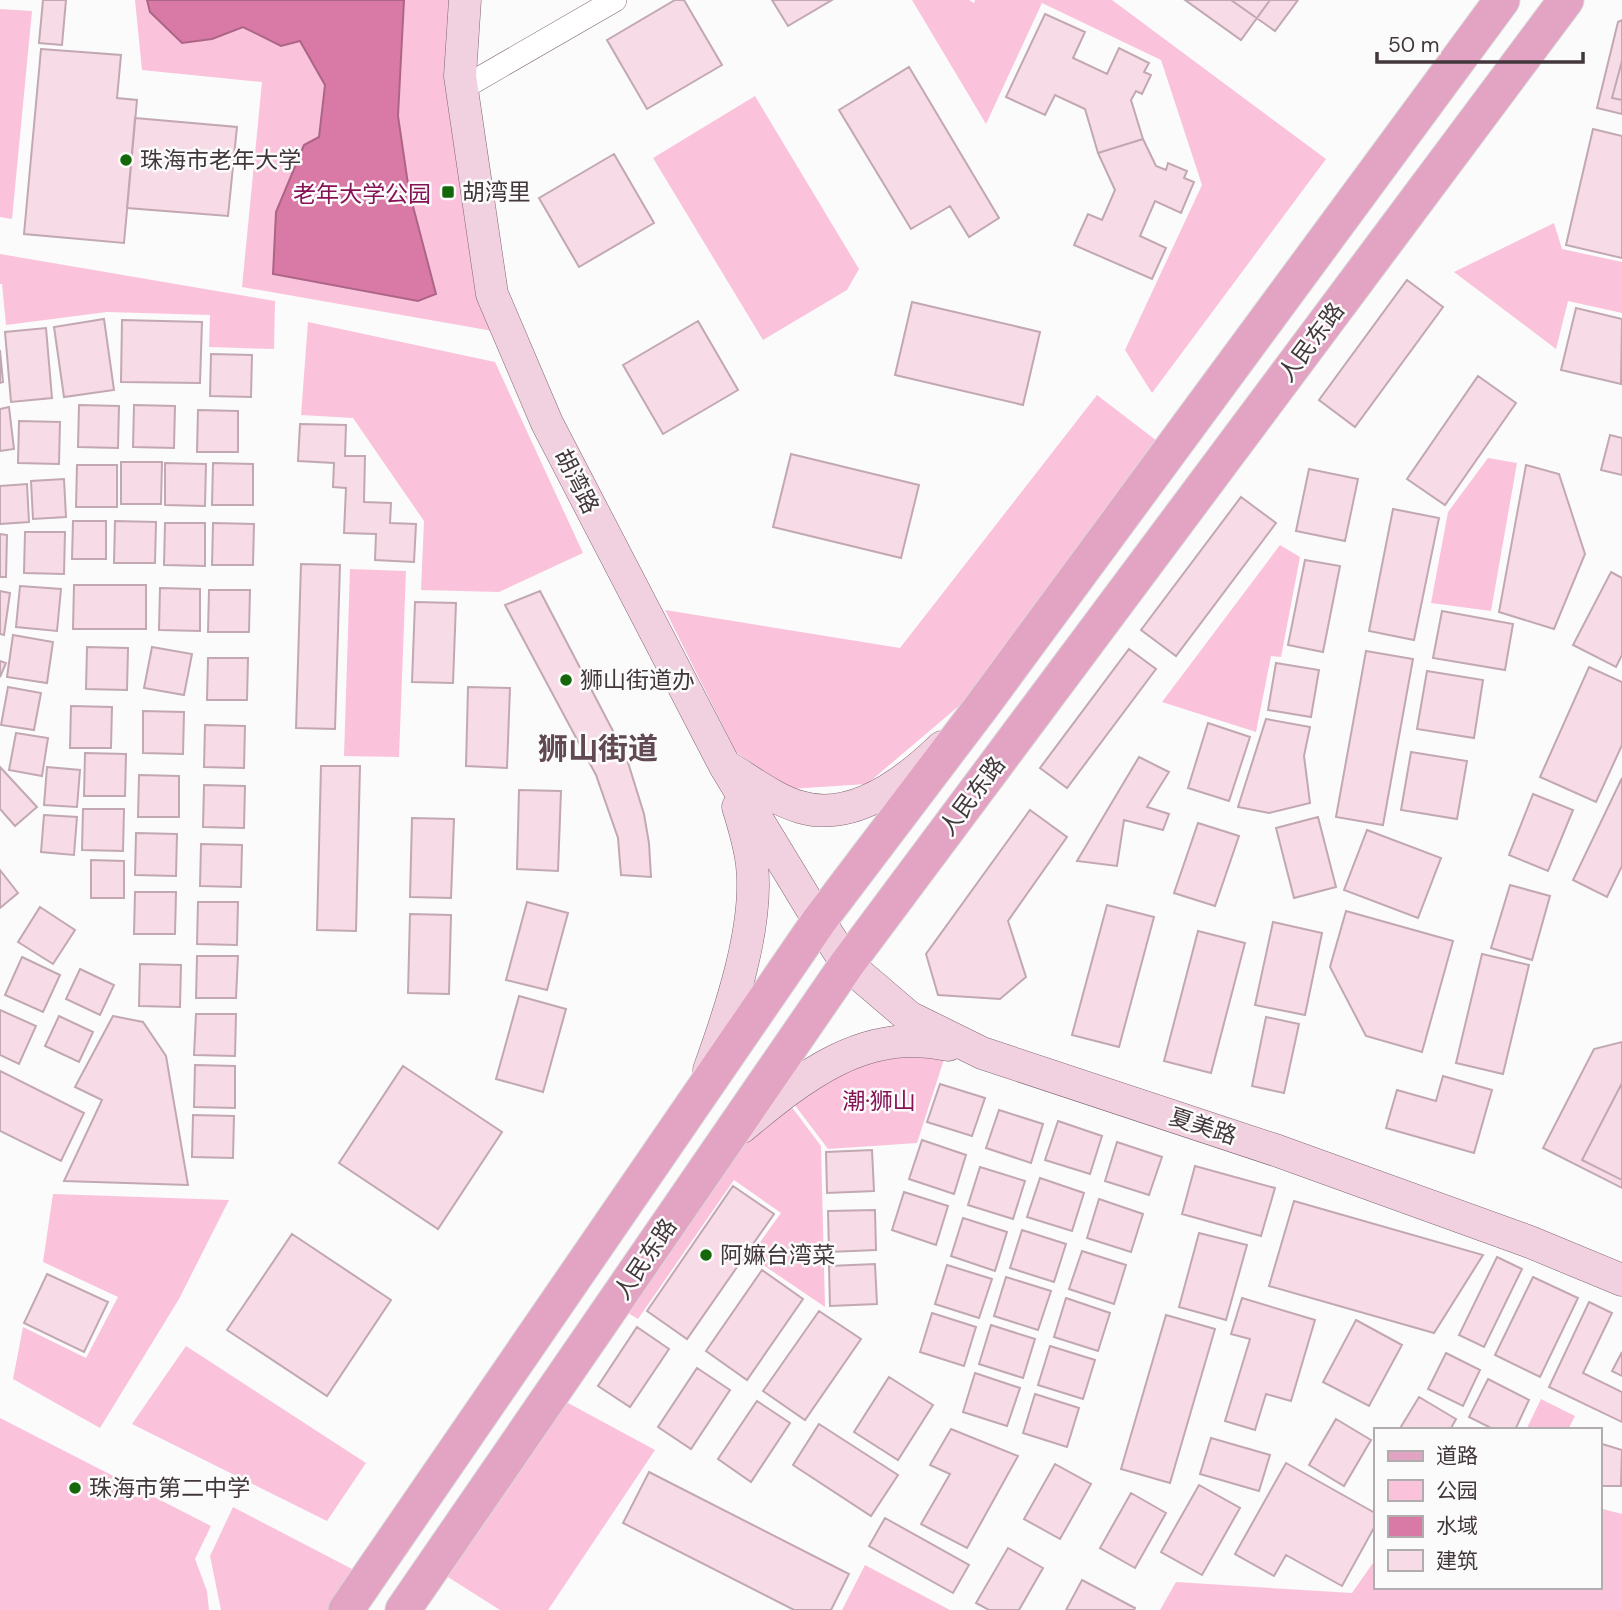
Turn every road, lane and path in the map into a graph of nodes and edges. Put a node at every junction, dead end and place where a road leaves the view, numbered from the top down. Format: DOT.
graph roads {
  1 [pos="465,0"];
  2 [pos="615,0"];
  3 [pos="1502,0"];
  4 [pos="1566,0"];
  5 [pos="461,89"];
  6 [pos="982,706"];
  7 [pos="725,766"];
  8 [pos="819,922"];
  9 [pos="847,964"];
  10 [pos="982,1053"];
  11 [pos="701,1093"];
  12 [pos="727,1139"];
  13 [pos="1622,1280"];
  14 [pos="346,1610"];
  15 [pos="403,1610"];
  1 -- 5 [label="street, 胡湾路"];
  2 -- 5 [label="street"];
  3 -- 6 [label="main road, 人民东路"];
  4 -- 9 [label="main road, 人民东路"];
  5 -- 7 [label="street, 胡湾路"];
  6 -- 7 [label="street"];
  6 -- 8 [label="main road, 人民东路"];
  7 -- 8 [label="street, 胡湾路"];
  7 -- 11 [label="street"];
  8 -- 9 [label="street, 夏美路"];
  8 -- 11 [label="main road, 人民东路"];
  9 -- 10 [label="street, 夏美路"];
  9 -- 12 [label="main road, 人民东路"];
  10 -- 12 [label="street"];
  10 -- 13 [label="street, 夏美路"];
  11 -- 14 [label="main road, 人民东路"];
  12 -- 15 [label="main road, 人民东路"];
}
